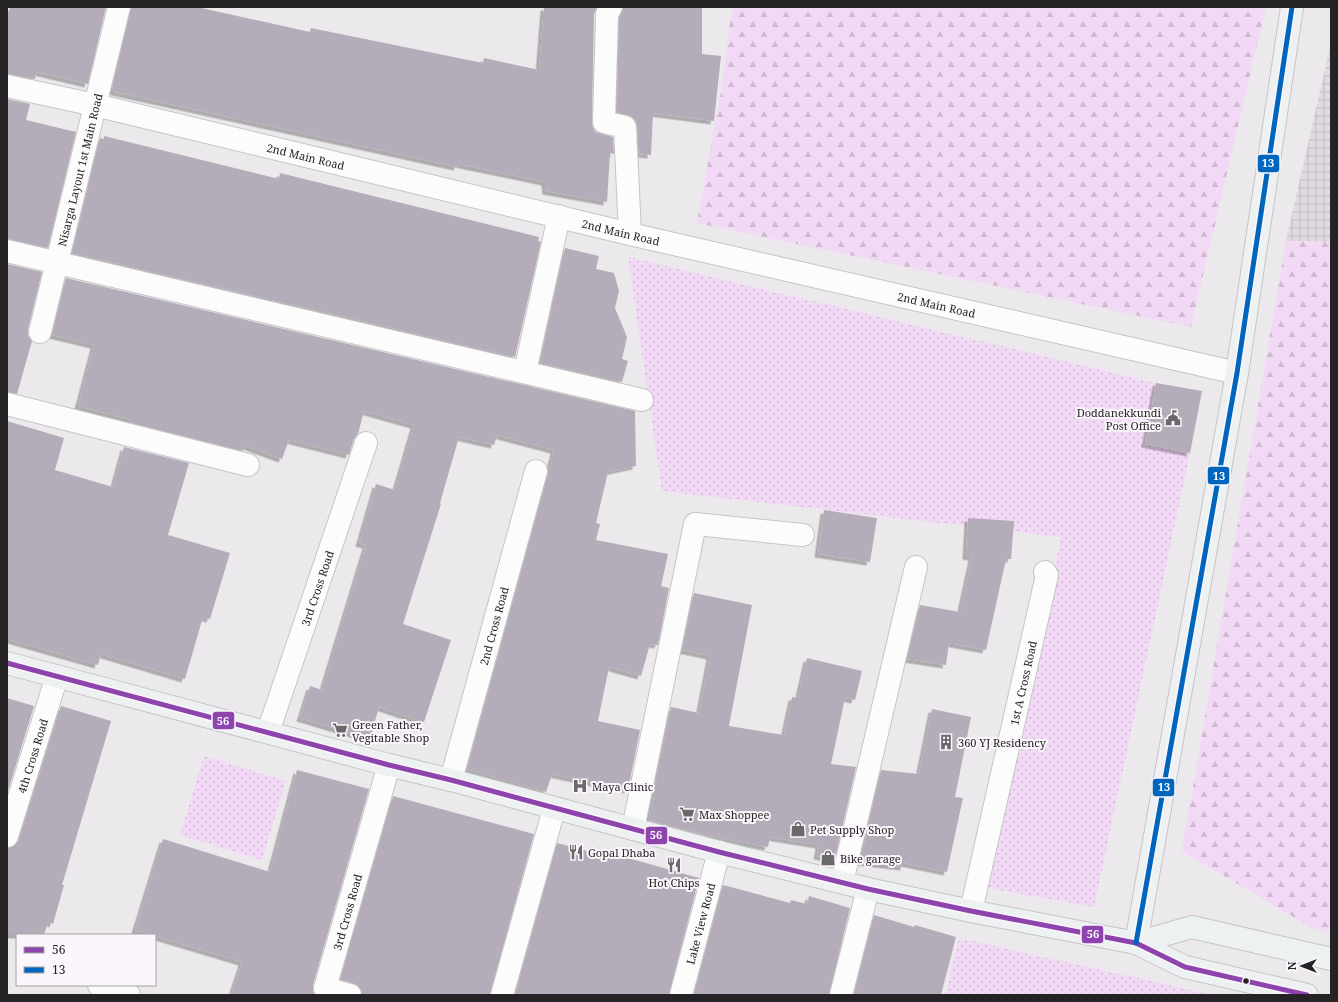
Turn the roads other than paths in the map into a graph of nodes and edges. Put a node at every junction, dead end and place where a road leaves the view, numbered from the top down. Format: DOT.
graph roads {
  1 [pos="119,7"];
  2 [pos="611,7"];
  3 [pos="1292,7"];
  4 [pos="7,86"];
  5 [pos="95,105"];
  6 [pos="559,216"];
  7 [pos="630,234"];
  8 [pos="7,251"];
  9 [pos="56,263"];
  10 [pos="40,332"];
  11 [pos="525,372"];
  12 [pos="1236,373"];
  13 [pos="642,400"];
  14 [pos="7,404"];
  15 [pos="366,443"];
  16 [pos="248,465"];
  17 [pos="536,471"];
  18 [pos="803,535"];
  19 [pos="916,567"];
  20 [pos="1044,572"];
  21 [pos="7,663"];
  22 [pos="57,676"];
  23 [pos="268,732"];
  24 [pos="389,765"];
  25 [pos="451,780"];
  26 [pos="554,809"];
  27 [pos="633,828"];
  28 [pos="7,836"];
  29 [pos="719,852"];
  30 [pos="842,882"];
  31 [pos="868,889"];
  32 [pos="971,911"];
  33 [pos="1136,943"];
  34 [pos="1331,959"];
  35 [pos="102,986"];
  36 [pos="129,995"];
  37 [pos="350,995"];
  38 [pos="502,995"];
  39 [pos="681,995"];
  40 [pos="841,995"];
  41 [pos="1307,995"];
  1 -- 5 [label="street, Nisarga Layout 1st Main Road"];
  2 -- 7 [label="street"];
  3 -- 12 [label="street"];
  4 -- 5 [label="street, 2nd Main Road"];
  5 -- 6 [label="street, 2nd Main Road"];
  5 -- 9 [label="street, Nisarga Layout 1st Main Road"];
  6 -- 7 [label="street, 2nd Main Road"];
  6 -- 11 [label="street"];
  7 -- 12 [label="street, 2nd Main Road"];
  8 -- 9 [label="street"];
  9 -- 10 [label="street, Nisarga Layout 1st Main Road"];
  9 -- 11 [label="street"];
  11 -- 13 [label="street"];
  12 -- 33 [label="street"];
  14 -- 16 [label="street"];
  15 -- 23 [label="street, 3rd Cross Road"];
  17 -- 25 [label="street, 2nd Cross Road"];
  18 -- 27 [label="street"];
  19 -- 30 [label="street"];
  20 -- 32 [label="street, 1st A Cross Road"];
  21 -- 22 [label="street"];
  22 -- 23 [label="street"];
  22 -- 28 [label="street, 4th Cross Road"];
  23 -- 24 [label="street"];
  24 -- 25 [label="street"];
  24 -- 37 [label="street, 3rd Cross Road"];
  25 -- 26 [label="street"];
  26 -- 27 [label="street"];
  26 -- 38 [label="street"];
  27 -- 29 [label="street"];
  29 -- 30 [label="street"];
  29 -- 39 [label="street, Lake View Road"];
  30 -- 31 [label="street"];
  31 -- 32 [label="street"];
  31 -- 40 [label="street"];
  32 -- 33 [label="street"];
  33 -- 34 [label="street"];
  33 -- 41 [label="street"];
  35 -- 36 [label="street"];
}
